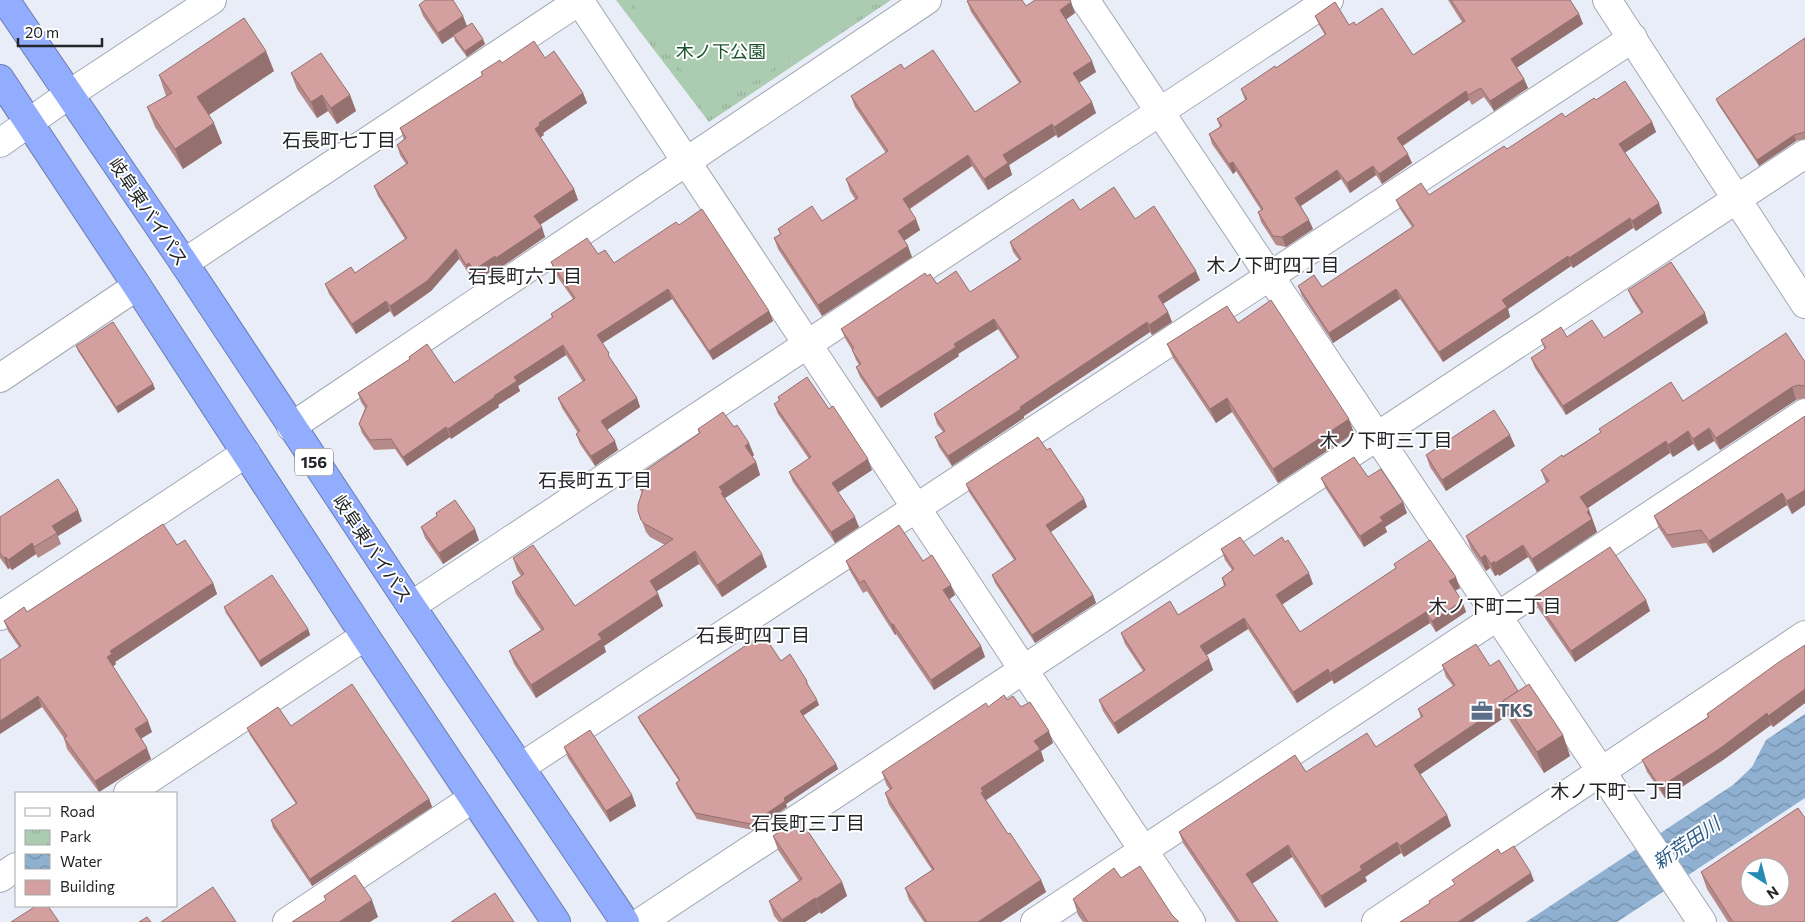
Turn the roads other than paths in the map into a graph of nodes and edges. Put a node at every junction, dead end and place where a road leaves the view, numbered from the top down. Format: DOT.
graph roads {
  1 [pos="5,0"];
  2 [pos="212,0"];
  3 [pos="579,0"];
  4 [pos="927,0"];
  5 [pos="1085,0"];
  6 [pos="1330,0"];
  7 [pos="1607,0"];
  8 [pos="1633,38"];
  9 [pos="0,79"];
  10 [pos="68,95"];
  11 [pos="1160,112"];
  12 [pos="29,123"];
  13 [pos="0,142"];
  14 [pos="1805,154"];
  15 [pos="686,161"];
  16 [pos="1738,199"];
  17 [pos="184,263"];
  18 [pos="1270,277"];
  19 [pos="138,286"];
  20 [pos="1805,304"];
  21 [pos="807,345"];
  22 [pos="0,378"];
  23 [pos="1805,413"];
  24 [pos="291,427"];
  25 [pos="1377,436"];
  26 [pos="246,453"];
  27 [pos="916,508"];
  28 [pos="411,606"];
  29 [pos="0,616"];
  30 [pos="1496,616"];
  31 [pos="365,636"];
  32 [pos="1805,636"];
  33 [pos="1023,670"];
  34 [pos="521,767"];
  35 [pos="1602,773"];
  36 [pos="130,792"];
  37 [pos="473,798"];
  38 [pos="1144,851"];
  39 [pos="15,868"];
  40 [pos="0,878"];
  41 [pos="287,922"];
  42 [pos="556,922"];
  43 [pos="625,922"];
  44 [pos="641,922"];
  45 [pos="1035,922"];
  46 [pos="1191,922"];
  47 [pos="1376,922"];
  48 [pos="1702,922"];
  1 -- 10 [label="highway, 岐阜東バイパス / 156"];
  2 -- 10 [label="street"];
  3 -- 15 [label="street"];
  3 -- 17 [label="street"];
  4 -- 15 [label="street"];
  5 -- 11 [label="street"];
  6 -- 11 [label="street"];
  7 -- 8 [label="street"];
  8 -- 16 [label="street"];
  8 -- 18 [label="street"];
  9 -- 12 [label="highway"];
  10 -- 12 [label="street"];
  10 -- 17 [label="highway, 岐阜東バイパス / 156"];
  11 -- 18 [label="street"];
  11 -- 21 [label="street"];
  12 -- 13 [label="street"];
  12 -- 19 [label="highway"];
  14 -- 16 [label="street"];
  15 -- 21 [label="street"];
  15 -- 24 [label="street"];
  16 -- 20 [label="street"];
  16 -- 25 [label="street"];
  17 -- 24 [label="highway, 岐阜東バイパス / 156"];
  18 -- 25 [label="street"];
  18 -- 27 [label="street"];
  19 -- 22 [label="street"];
  19 -- 26 [label="highway"];
  21 -- 27 [label="street"];
  21 -- 28 [label="street"];
  23 -- 30 [label="street"];
  24 -- 28 [label="highway, 岐阜東バイパス / 156"];
  25 -- 30 [label="street"];
  25 -- 33 [label="street"];
  26 -- 29 [label="street"];
  26 -- 31 [label="highway"];
  27 -- 33 [label="street"];
  27 -- 34 [label="street"];
  28 -- 34 [label="highway, 岐阜東バイパス / 156"];
  30 -- 35 [label="street"];
  30 -- 38 [label="street"];
  31 -- 36 [label="street"];
  31 -- 37 [label="highway"];
  32 -- 35 [label="street"];
  33 -- 38 [label="street"];
  33 -- 44 [label="street"];
  34 -- 43 [label="highway, 岐阜東バイパス / 156"];
  35 -- 47 [label="street"];
  35 -- 48 [label="street"];
  37 -- 41 [label="street"];
  37 -- 42 [label="highway"];
  38 -- 45 [label="street"];
  38 -- 46 [label="street"];
  39 -- 40 [label="street"];
}
